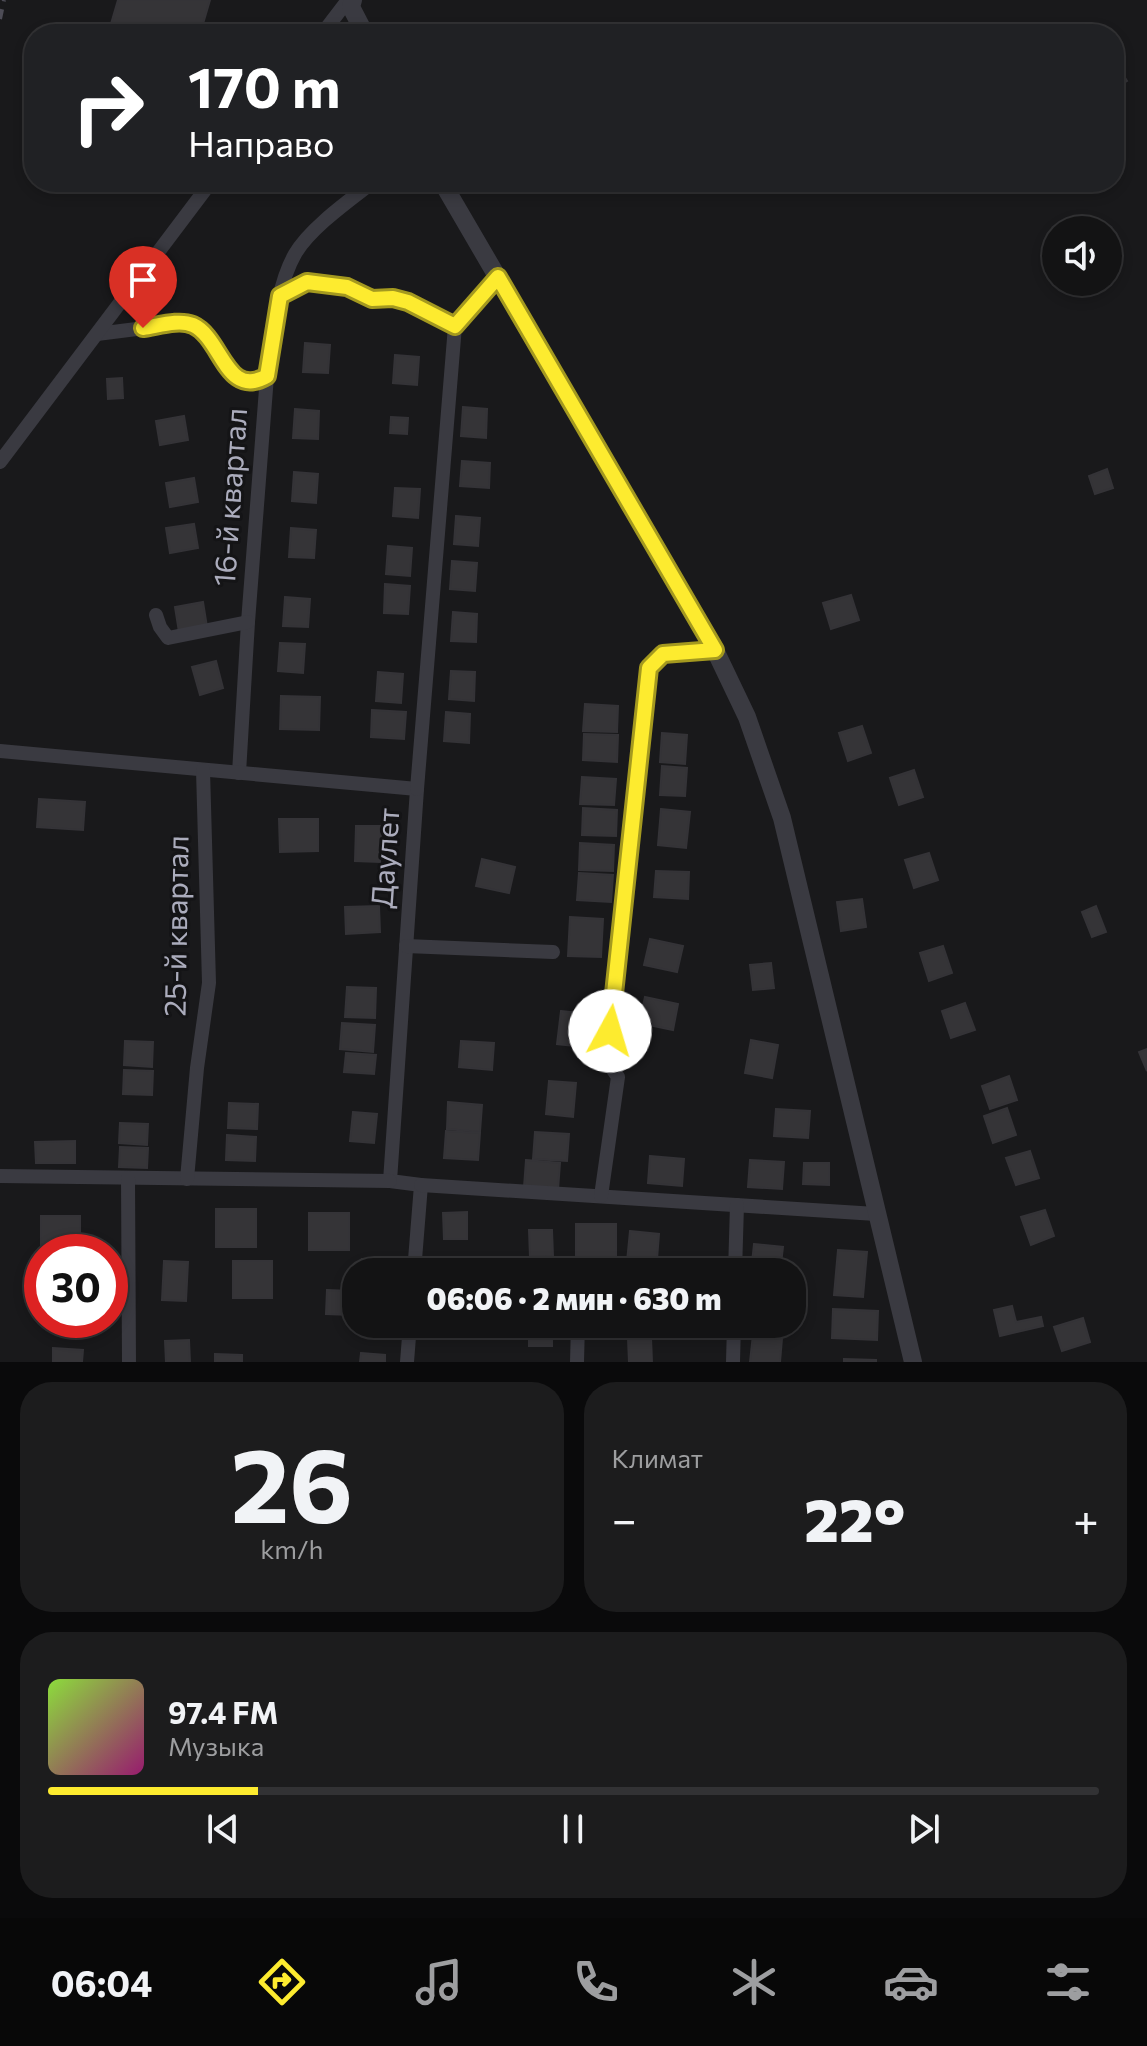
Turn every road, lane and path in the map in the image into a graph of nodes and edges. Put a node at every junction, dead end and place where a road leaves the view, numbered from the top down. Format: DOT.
graph roads {
  1 [pos="351,0"];
  2 [pos="331,24"];
  3 [pos="360,24"];
  4 [pos="204,192"];
  5 [pos="361,192"];
  6 [pos="448,192"];
  7 [pos="498,277"];
  8 [pos="280,296"];
  9 [pos="455,326"];
  10 [pos="97,334"];
  11 [pos="267,376"];
  12 [pos="0,462"];
  13 [pos="156,615"];
  14 [pos="248,622"];
  15 [pos="715,650"];
  16 [pos="0,751"];
  17 [pos="203,770"];
  18 [pos="239,773"];
  19 [pos="417,789"];
  20 [pos="406,946"];
  21 [pos="553,952"];
  22 [pos="0,1176"];
  23 [pos="128,1178"];
  24 [pos="187,1179"];
  25 [pos="390,1181"];
  26 [pos="421,1185"];
  27 [pos="601,1196"];
  28 [pos="737,1205"];
  29 [pos="876,1214"];
  30 [pos="415,1258"];
  31 [pos="735,1258"];
  32 [pos="409,1338"];
  33 [pos="578,1338"];
  34 [pos="734,1338"];
  35 [pos="129,1362"];
  36 [pos="407,1362"];
  37 [pos="577,1362"];
  38 [pos="733,1362"];
  39 [pos="913,1362"];
  1 -- 2 [label="street"];
  1 -- 3 [label="street"];
  4 -- 10 [label="street"];
  5 -- 8 [label="street"];
  6 -- 7 [label="street"];
  7 -- 9 [label="street"];
  7 -- 15 [label="street"];
  8 -- 9 [label="street"];
  8 -- 11 [label="street"];
  9 -- 19 [label="street"];
  10 -- 11 [label="street, 16-й квартал"];
  10 -- 12 [label="street"];
  11 -- 14 [label="street, 16-й квартал"];
  13 -- 14 [label="street"];
  14 -- 18 [label="street, 16-й квартал"];
  15 -- 27 [label="street"];
  15 -- 29 [label="street"];
  16 -- 17 [label="street, Даулет"];
  17 -- 18 [label="street, Даулет"];
  17 -- 24 [label="street, 25-й квартал"];
  18 -- 19 [label="street, Даулет"];
  19 -- 20 [label="street, Даулет"];
  20 -- 21 [label="street"];
  20 -- 25 [label="street, Даулет"];
  22 -- 23 [label="street"];
  23 -- 24 [label="street"];
  23 -- 35 [label="street"];
  24 -- 25 [label="street"];
  25 -- 26 [label="street"];
  26 -- 27 [label="street"];
  26 -- 30 [label="street"];
  27 -- 28 [label="street"];
  28 -- 29 [label="street"];
  28 -- 31 [label="street"];
  29 -- 39 [label="street"];
  32 -- 36 [label="street"];
  33 -- 37 [label="street"];
  34 -- 38 [label="street"];
}
